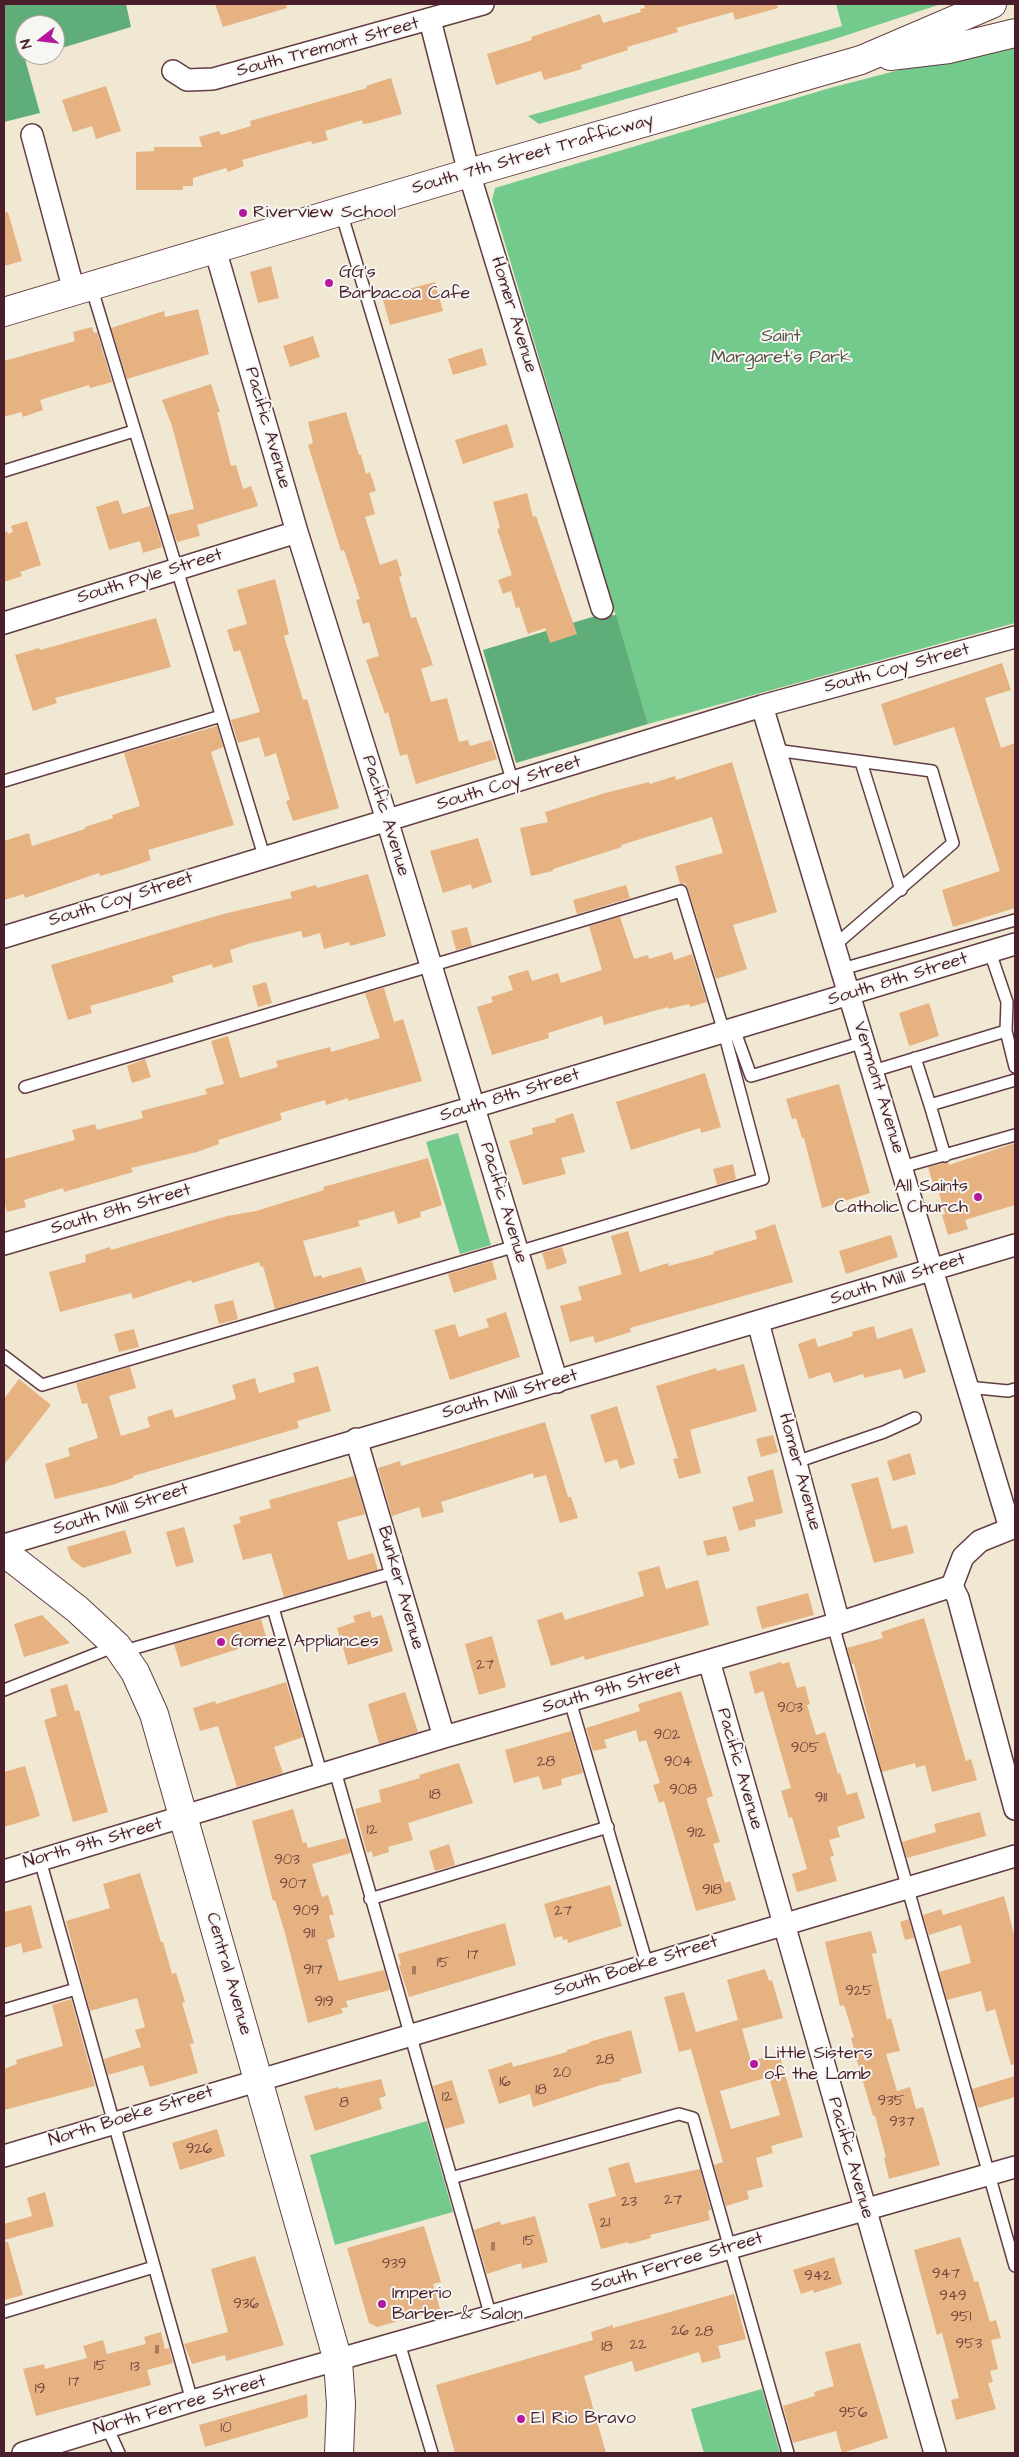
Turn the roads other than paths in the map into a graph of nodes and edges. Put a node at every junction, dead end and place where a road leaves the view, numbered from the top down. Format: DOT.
graph roads {
  1 [pos="483,4"];
  2 [pos="992,4"];
  3 [pos="430,20"];
  4 [pos="1015,33"];
  5 [pos="861,60"];
  6 [pos="173,71"];
  7 [pos="32,135"];
  8 [pos="469,173"];
  9 [pos="341,212"];
  10 [pos="215,249"];
  11 [pos="82,288"];
  12 [pos="4,312"];
  13 [pos="134,431"];
  14 [pos="4,471"];
  15 [pos="297,532"];
  16 [pos="176,569"];
  17 [pos="602,608"];
  18 [pos="4,623"];
  19 [pos="1015,637"];
  20 [pos="762,706"];
  21 [pos="221,716"];
  22 [pos="775,750"];
  23 [pos="862,762"];
  24 [pos="4,781"];
  25 [pos="513,783"];
  26 [pos="387,820"];
  27 [pos="264,856"];
  28 [pos="901,890"];
  29 [pos="1015,920"];
  30 [pos="4,936"];
  31 [pos="1015,944"];
  32 [pos="835,946"];
  33 [pos="990,952"];
  34 [pos="431,967"];
  35 [pos="842,969"];
  36 [pos="850,994"];
  37 [pos="1011,1001"];
  38 [pos="1006,1030"];
  39 [pos="729,1031"];
  40 [pos="864,1042"];
  41 [pos="915,1058"];
  42 [pos="1015,1063"];
  43 [pos="873,1070"];
  44 [pos="1015,1080"];
  45 [pos="25,1087"];
  46 [pos="930,1105"];
  47 [pos="474,1108"];
  48 [pos="1015,1135"];
  49 [pos="944,1156"];
  50 [pos="902,1167"];
  51 [pos="4,1244"];
  52 [pos="1015,1245"];
  53 [pos="517,1249"];
  54 [pos="932,1270"];
  55 [pos="758,1322"];
  56 [pos="4,1356"];
  57 [pos="557,1382"];
  58 [pos="967,1387"];
  59 [pos="1015,1389"];
  60 [pos="915,1418"];
  61 [pos="356,1439"];
  62 [pos="796,1462"];
  63 [pos="1013,1527"];
  64 [pos="4,1545"];
  65 [pos="4,1552"];
  66 [pos="396,1572"];
  67 [pos="952,1586"];
  68 [pos="272,1608"];
  69 [pos="836,1624"];
  70 [pos="119,1649"];
  71 [pos="709,1661"];
  72 [pos="4,1690"];
  73 [pos="570,1701"];
  74 [pos="444,1737"];
  75 [pos="329,1774"];
  76 [pos="1015,1809"];
  77 [pos="183,1818"];
  78 [pos="608,1827"];
  79 [pos="1015,1856"];
  80 [pos="40,1860"];
  81 [pos="4,1871"];
  82 [pos="908,1887"];
  83 [pos="370,1898"];
  84 [pos="783,1924"];
  85 [pos="646,1964"];
  86 [pos="76,1989"];
  87 [pos="4,2010"];
  88 [pos="409,2034"];
  89 [pos="258,2079"];
  90 [pos="113,2123"];
  91 [pos="4,2156"];
  92 [pos="1015,2167"];
  93 [pos="988,2174"];
  94 [pos="451,2178"];
  95 [pos="864,2210"];
  96 [pos="731,2248"];
  97 [pos="1015,2266"];
  98 [pos="154,2267"];
  99 [pos="4,2312"];
  100 [pos="491,2317"];
  101 [pos="399,2343"];
  102 [pos="338,2360"];
  103 [pos="192,2402"];
  104 [pos="107,2427"];
  105 [pos="344,2450"];
  106 [pos="23,2453"];
  107 [pos="119,2453"];
  108 [pos="432,2453"];
  109 [pos="788,2453"];
  110 [pos="935,2453"];
  1 -- 3 [label="street, South Tremont Street"];
  2 -- 5 [label="main road, South 7th Street Trafficway"];
  3 -- 6 [label="street, South Tremont Street"];
  3 -- 8 [label="street, Homer Avenue"];
  4 -- 5 [label="main road, South 7th Street Trafficway"];
  5 -- 8 [label="main road, South 7th Street Trafficway"];
  7 -- 11 [label="street"];
  8 -- 9 [label="main road, South 7th Street Trafficway"];
  8 -- 17 [label="street, Homer Avenue"];
  9 -- 10 [label="main road, South 7th Street Trafficway"];
  9 -- 25 [label="lane"];
  10 -- 11 [label="main road, South 7th Street Trafficway"];
  10 -- 15 [label="street, Pacific Avenue"];
  11 -- 12 [label="main road, South 7th Street Trafficway"];
  11 -- 13 [label="lane"];
  13 -- 14 [label="lane"];
  13 -- 16 [label="lane"];
  15 -- 16 [label="street, South Pyle Street"];
  15 -- 26 [label="street, Pacific Avenue"];
  16 -- 18 [label="street, South Pyle Street"];
  16 -- 21 [label="lane"];
  19 -- 20 [label="street, South Coy Street"];
  20 -- 22 [label="street, Vermont Avenue"];
  20 -- 25 [label="street, South Coy Street"];
  21 -- 24 [label="lane"];
  21 -- 27 [label="lane"];
  22 -- 23 [label="lane"];
  22 -- 32 [label="street, Vermont Avenue"];
  23 -- 28 [label="lane"];
  23 -- 28 [label="lane"];
  25 -- 26 [label="street, South Coy Street"];
  26 -- 27 [label="street, South Coy Street"];
  26 -- 34 [label="street, Pacific Avenue"];
  27 -- 30 [label="street, South Coy Street"];
  28 -- 32 [label="lane"];
  29 -- 35 [label="lane"];
  31 -- 33 [label="street, South 8th Street"];
  32 -- 35 [label="street, Vermont Avenue"];
  33 -- 36 [label="street, South 8th Street"];
  33 -- 37 [label="lane"];
  34 -- 39 [label="lane"];
  34 -- 45 [label="lane"];
  34 -- 47 [label="street, Pacific Avenue"];
  35 -- 36 [label="street, Vermont Avenue"];
  36 -- 39 [label="street, South 8th Street"];
  36 -- 40 [label="street, Vermont Avenue"];
  37 -- 38 [label="lane"];
  38 -- 41 [label="lane"];
  38 -- 42 [label="lane"];
  39 -- 40 [label="lane"];
  39 -- 47 [label="street, South 8th Street"];
  39 -- 53 [label="lane"];
  40 -- 43 [label="street, Vermont Avenue"];
  41 -- 43 [label="lane"];
  41 -- 46 [label="lane"];
  43 -- 50 [label="street, Vermont Avenue"];
  44 -- 46 [label="lane"];
  46 -- 49 [label="lane"];
  47 -- 51 [label="street, South 8th Street"];
  47 -- 53 [label="street, Pacific Avenue"];
  48 -- 49 [label="lane"];
  49 -- 50 [label="lane"];
  50 -- 54 [label="street, Vermont Avenue"];
  52 -- 54 [label="street, South Mill Street"];
  53 -- 56 [label="lane"];
  53 -- 57 [label="street, Pacific Avenue"];
  54 -- 55 [label="street, South Mill Street"];
  54 -- 58 [label="street, Vermont Avenue"];
  55 -- 57 [label="street, South Mill Street"];
  55 -- 62 [label="street, Homer Avenue"];
  57 -- 61 [label="street, South Mill Street"];
  58 -- 59 [label="lane"];
  58 -- 63 [label="street, Vermont Avenue"];
  60 -- 62 [label="lane"];
  61 -- 64 [label="street, South Mill Street"];
  61 -- 66 [label="street, Bunker Avenue"];
  62 -- 69 [label="street, Homer Avenue"];
  63 -- 67 [label="street"];
  65 -- 70 [label="main road, Central Avenue"];
  66 -- 68 [label="lane"];
  66 -- 74 [label="street, Bunker Avenue"];
  67 -- 69 [label="street, South 9th Street"];
  67 -- 76 [label="street"];
  68 -- 70 [label="lane"];
  68 -- 75 [label="lane"];
  69 -- 71 [label="street, South 9th Street"];
  69 -- 82 [label="lane"];
  70 -- 72 [label="lane"];
  70 -- 77 [label="main road, Central Avenue"];
  71 -- 73 [label="street, South 9th Street"];
  71 -- 84 [label="street, Pacific Avenue"];
  73 -- 74 [label="street, South 9th Street"];
  73 -- 78 [label="lane"];
  74 -- 75 [label="street, South 9th Street"];
  75 -- 77 [label="street, South 9th Street"];
  75 -- 83 [label="lane"];
  77 -- 80 [label="street, North 9th Street"];
  77 -- 89 [label="main road, Central Avenue"];
  78 -- 83 [label="lane"];
  78 -- 85 [label="lane"];
  79 -- 82 [label="street, South Boeke Street"];
  80 -- 81 [label="street, North 9th Street"];
  80 -- 86 [label="lane"];
  82 -- 84 [label="street, South Boeke Street"];
  82 -- 93 [label="lane"];
  83 -- 88 [label="lane"];
  84 -- 85 [label="street, South Boeke Street"];
  84 -- 95 [label="street, Pacific Avenue"];
  85 -- 88 [label="street, South Boeke Street"];
  86 -- 87 [label="lane"];
  86 -- 90 [label="lane"];
  88 -- 89 [label="street, South Boeke Street"];
  88 -- 94 [label="lane"];
  89 -- 90 [label="street, North Boeke Street"];
  89 -- 102 [label="main road, Central Avenue"];
  90 -- 91 [label="street, North Boeke Street"];
  90 -- 98 [label="lane"];
  92 -- 93 [label="street, South Ferree Street"];
  93 -- 95 [label="street, South Ferree Street"];
  93 -- 97 [label="lane"];
  94 -- 96 [label="lane"];
  94 -- 100 [label="lane"];
  95 -- 96 [label="street, South Ferree Street"];
  95 -- 110 [label="street, Pacific Avenue"];
  96 -- 100 [label="street, South Ferree Street"];
  96 -- 109 [label="lane"];
  98 -- 99 [label="lane"];
  98 -- 103 [label="lane"];
  100 -- 101 [label="street, South Ferree Street"];
  101 -- 102 [label="street, South Ferree Street"];
  101 -- 108 [label="lane"];
  102 -- 103 [label="street, North Ferree Street"];
  102 -- 105 [label="main road, Central Avenue"];
  103 -- 104 [label="street, North Ferree Street"];
  104 -- 106 [label="street, North Ferree Street"];
  104 -- 107 [label="lane"];
}
